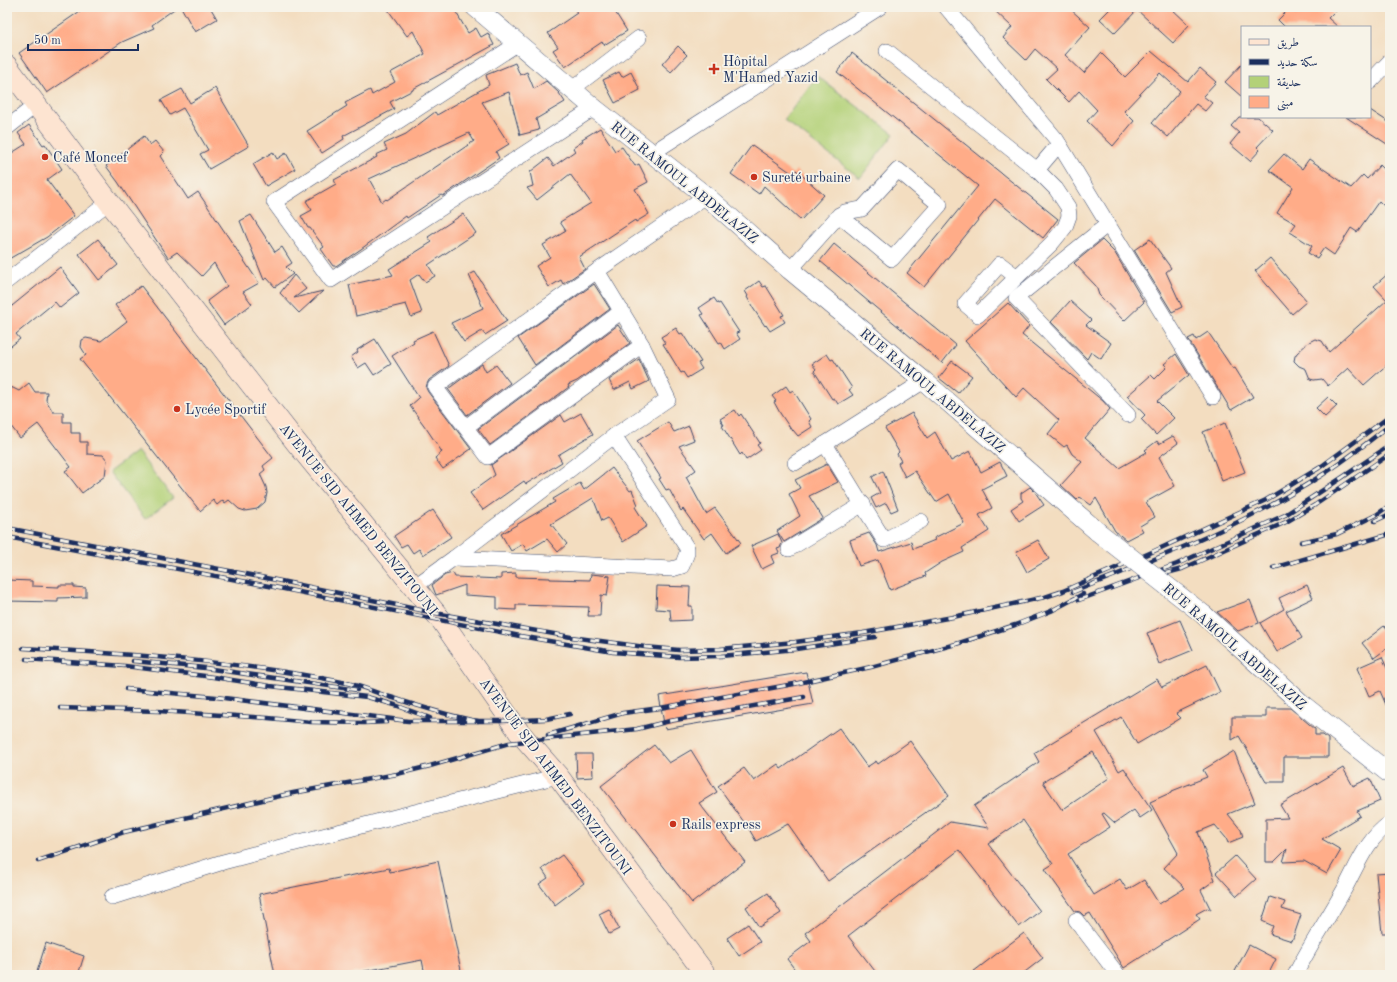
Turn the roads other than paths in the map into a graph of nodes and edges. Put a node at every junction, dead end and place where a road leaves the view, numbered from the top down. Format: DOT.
graph roads {
  1 [pos="475,7"];
  2 [pos="880,7"];
  3 [pos="946,7"];
  4 [pos="639,38"];
  5 [pos="517,44"];
  6 [pos="887,51"];
  7 [pos="1390,61"];
  8 [pos="7,66"];
  9 [pos="1371,81"];
  10 [pos="572,89"];
  11 [pos="37,104"];
  12 [pos="594,108"];
  13 [pos="7,128"];
  14 [pos="1059,144"];
  15 [pos="652,153"];
  16 [pos="1037,170"];
  17 [pos="706,196"];
  18 [pos="109,202"];
  19 [pos="839,215"];
  20 [pos="1108,224"];
  21 [pos="790,270"];
  22 [pos="598,271"];
  23 [pos="1017,277"];
  24 [pos="7,281"];
  25 [pos="622,311"];
  26 [pos="642,345"];
  27 [pos="924,380"];
  28 [pos="1213,397"];
  29 [pos="1128,415"];
  30 [pos="466,427"];
  31 [pos="614,436"];
  32 [pos="825,444"];
  33 [pos="795,463"];
  34 [pos="862,504"];
  35 [pos="921,521"];
  36 [pos="789,549"];
  37 [pos="454,558"];
  38 [pos="414,587"];
  39 [pos="1390,774"];
  40 [pos="558,776"];
  41 [pos="1390,823"];
  42 [pos="112,896"];
  43 [pos="1076,920"];
  44 [pos="706,975"];
  45 [pos="1118,975"];
  46 [pos="1295,975"];
  1 -- 5 [label="street, RUE RAMOUL ABDELAZIZ"];
  2 -- 15 [label="street"];
  3 -- 14 [label="street"];
  4 -- 10 [label="street"];
  5 -- 10 [label="street, RUE RAMOUL ABDELAZIZ"];
  5 -- 12 [label="street"];
  6 -- 16 [label="street"];
  7 -- 9 [label="street"];
  8 -- 11 [label="main road, AVENUE SID AHMED BENZITOUNI"];
  10 -- 12 [label="street, RUE RAMOUL ABDELAZIZ"];
  11 -- 13 [label="street"];
  11 -- 18 [label="main road, AVENUE SID AHMED BENZITOUNI"];
  12 -- 15 [label="street, RUE RAMOUL ABDELAZIZ"];
  14 -- 16 [label="street"];
  14 -- 20 [label="street"];
  15 -- 17 [label="street, RUE RAMOUL ABDELAZIZ"];
  16 -- 23 [label="street"];
  17 -- 21 [label="street, RUE RAMOUL ABDELAZIZ"];
  17 -- 22 [label="street"];
  18 -- 24 [label="street"];
  18 -- 38 [label="main road, AVENUE SID AHMED BENZITOUNI"];
  19 -- 19 [label="street"];
  19 -- 21 [label="street"];
  20 -- 28 [label="street"];
  20 -- 29 [label="street"];
  21 -- 27 [label="street, RUE RAMOUL ABDELAZIZ"];
  22 -- 25 [label="street"];
  22 -- 30 [label="street"];
  25 -- 26 [label="street"];
  25 -- 30 [label="street"];
  26 -- 30 [label="street"];
  26 -- 31 [label="street"];
  27 -- 32 [label="street"];
  27 -- 39 [label="street, RUE RAMOUL ABDELAZIZ, bridge"];
  31 -- 37 [label="street"];
  31 -- 37 [label="street"];
  32 -- 33 [label="street"];
  32 -- 34 [label="street"];
  34 -- 35 [label="street"];
  34 -- 36 [label="street"];
  37 -- 38 [label="street"];
  38 -- 40 [label="main road, AVENUE SID AHMED BENZITOUNI"];
  40 -- 42 [label="street"];
  40 -- 44 [label="main road, AVENUE SID AHMED BENZITOUNI"];
  41 -- 46 [label="street"];
  43 -- 45 [label="street"];
}
